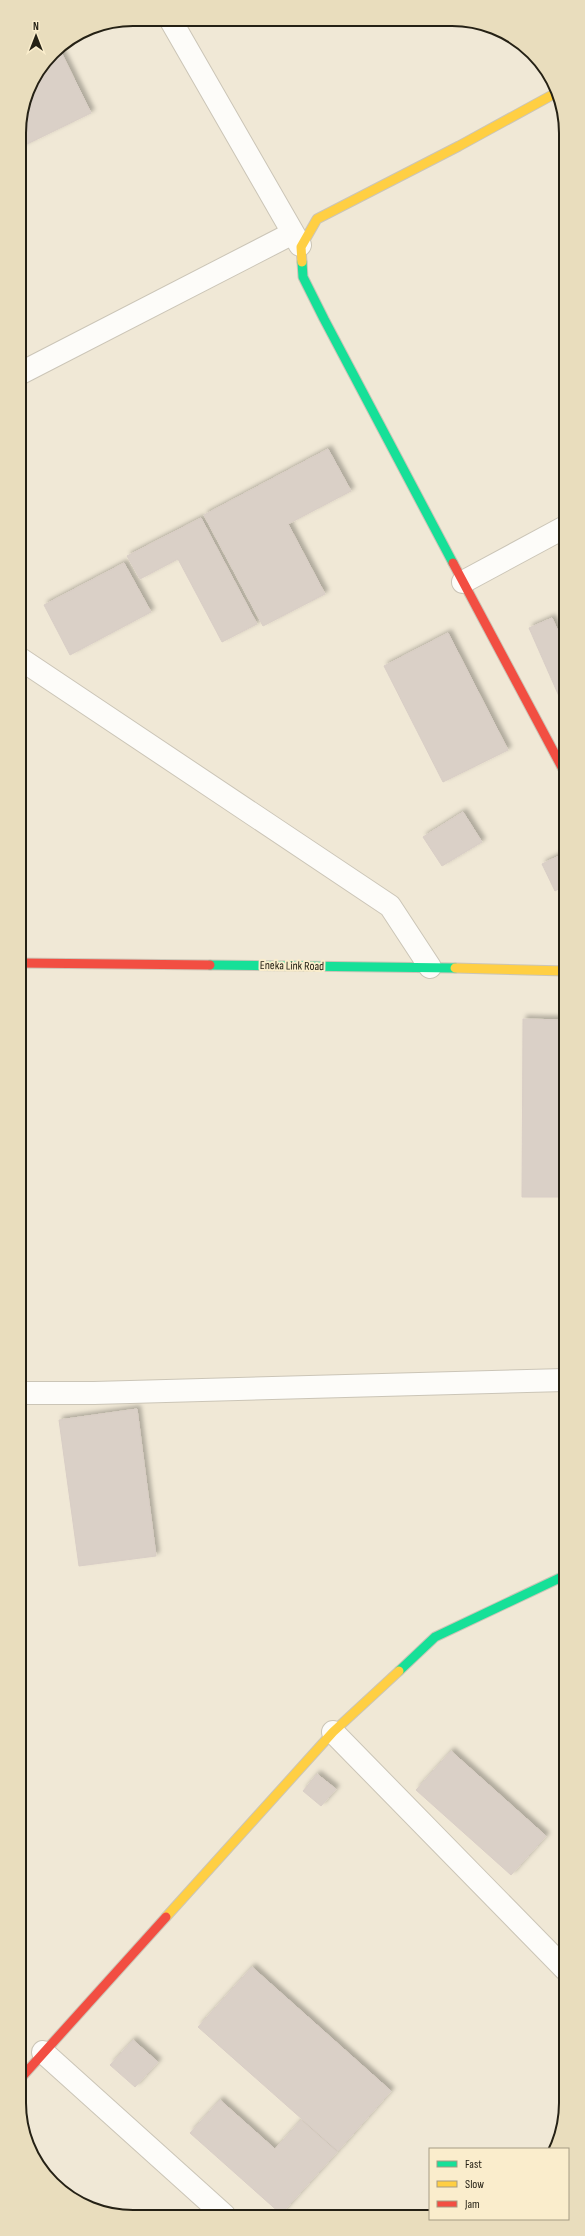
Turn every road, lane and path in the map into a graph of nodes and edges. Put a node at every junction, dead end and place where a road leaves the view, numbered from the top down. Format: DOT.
graph roads {
  1 [pos="174,26"];
  2 [pos="552,95"];
  3 [pos="297,240"];
  4 [pos="26,371"];
  5 [pos="559,530"];
  6 [pos="463,582"];
  7 [pos="26,663"];
  8 [pos="559,762"];
  9 [pos="26,963"];
  10 [pos="430,967"];
  11 [pos="559,971"];
  12 [pos="559,1380"];
  13 [pos="26,1393"];
  14 [pos="559,1578"];
  15 [pos="333,1732"];
  16 [pos="559,1963"];
  17 [pos="42,2052"];
  18 [pos="26,2072"];
  19 [pos="218,2210"];
  1 -- 3 [label="street"];
  2 -- 3 [label="street"];
  3 -- 4 [label="street"];
  3 -- 6 [label="street"];
  5 -- 6 [label="street"];
  6 -- 8 [label="street"];
  7 -- 10 [label="street"];
  9 -- 10 [label="street, Eneka Link Road"];
  10 -- 11 [label="street, Eneka Link Road"];
  12 -- 13 [label="street"];
  14 -- 15 [label="street"];
  15 -- 16 [label="street"];
  15 -- 17 [label="street"];
  17 -- 18 [label="street"];
  17 -- 19 [label="street"];
}
